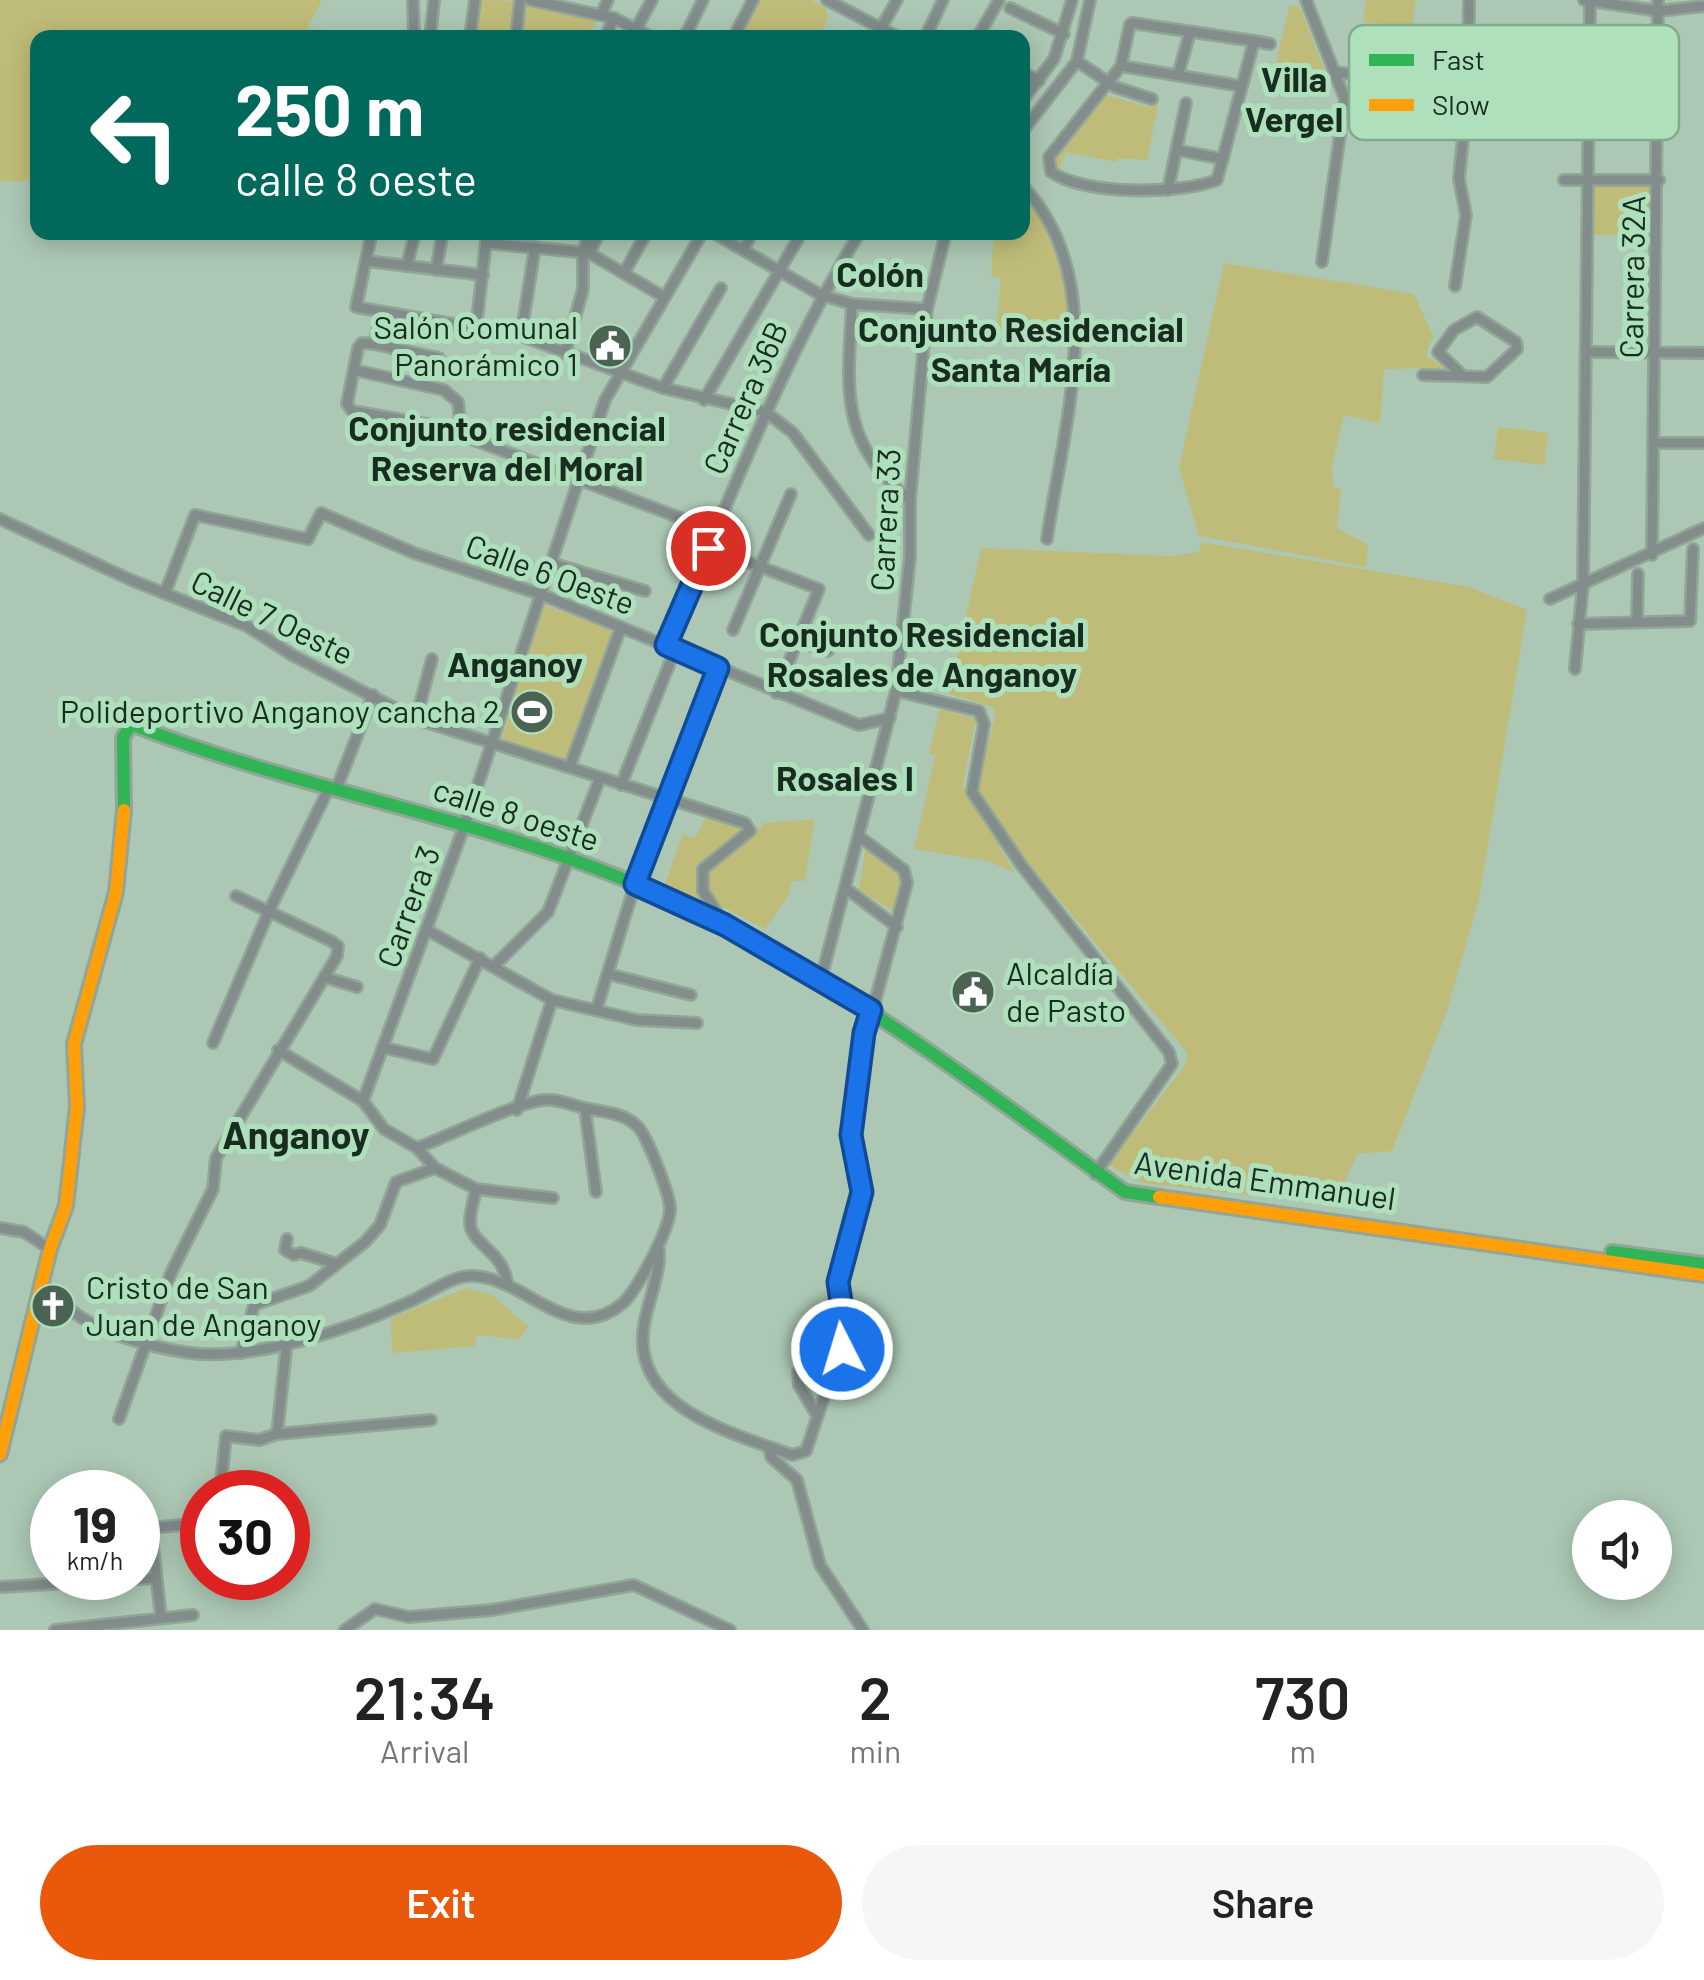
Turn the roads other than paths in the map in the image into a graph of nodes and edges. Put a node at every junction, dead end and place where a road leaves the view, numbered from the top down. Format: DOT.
graph roads {
  1 [pos="413,0"];
  2 [pos="434,0"];
  3 [pos="475,0"];
  4 [pos="520,0"];
  5 [pos="530,0"];
  6 [pos="605,0"];
  7 [pos="652,0"];
  8 [pos="703,0"];
  9 [pos="753,0"];
  10 [pos="828,0"];
  11 [pos="897,0"];
  12 [pos="943,0"];
  13 [pos="998,0"];
  14 [pos="1072,0"];
  15 [pos="1090,0"];
  16 [pos="1306,0"];
  17 [pos="1469,0"];
  18 [pos="1587,1"];
  19 [pos="564,3"];
  20 [pos="838,3"];
  21 [pos="1658,5"];
  22 [pos="1704,6"];
  23 [pos="1010,8"];
  24 [pos="601,14"];
  25 [pos="614,18"];
  26 [pos="1469,25"];
  27 [pos="878,27"];
  28 [pos="636,28"];
  29 [pos="414,30"];
  30 [pos="431,30"];
  31 [pos="471,30"];
  32 [pos="517,30"];
  33 [pos="609,30"];
  34 [pos="639,30"];
  35 [pos="688,30"];
  36 [pos="737,30"];
  37 [pos="876,30"];
  38 [pos="884,30"];
  39 [pos="930,30"];
  40 [pos="981,30"];
  41 [pos="1190,32"];
  42 [pos="1064,34"];
  43 [pos="1254,41"];
  44 [pos="1270,44"];
  45 [pos="1078,60"];
  46 [pos="1122,66"];
  47 [pos="1335,72"];
  48 [pos="1349,74"];
  49 [pos="1178,75"];
  50 [pos="1030,76"];
  51 [pos="1039,81"];
  52 [pos="1109,84"];
  53 [pos="1241,86"];
  54 [pos="1030,92"];
  55 [pos="1152,98"];
  56 [pos="1186,103"];
  57 [pos="1030,122"];
  58 [pos="1462,140"];
  59 [pos="1588,140"];
  60 [pos="1659,140"];
  61 [pos="1177,150"];
  62 [pos="1223,159"];
  63 [pos="1588,179"];
  64 [pos="1564,180"];
  65 [pos="1659,180"];
  66 [pos="1168,190"];
  67 [pos="1030,196"];
  68 [pos="370,240"];
  69 [pos="414,240"];
  70 [pos="442,240"];
  71 [pos="487,240"];
  72 [pos="498,240"];
  73 [pos="588,240"];
  74 [pos="594,240"];
  75 [pos="643,240"];
  76 [pos="698,240"];
  77 [pos="726,240"];
  78 [pos="749,240"];
  79 [pos="798,240"];
  80 [pos="855,240"];
  81 [pos="944,240"];
  82 [pos="535,247"];
  83 [pos="743,250"];
  84 [pos="586,252"];
  85 [pos="366,260"];
  86 [pos="1322,262"];
  87 [pos="406,266"];
  88 [pos="436,270"];
  89 [pos="780,272"];
  90 [pos="624,274"];
  91 [pos="483,275"];
  92 [pos="1454,286"];
  93 [pos="721,288"];
  94 [pos="822,296"];
  95 [pos="664,297"];
  96 [pos="852,304"];
  97 [pos="927,309"];
  98 [pos="381,313"];
  99 [pos="476,328"];
  100 [pos="522,336"];
  101 [pos="374,344"];
  102 [pos="1586,352"];
  103 [pos="564,353"];
  104 [pos="1657,353"];
  105 [pos="1704,353"];
  106 [pos="439,358"];
  107 [pos="354,370"];
  108 [pos="619,373"];
  109 [pos="1423,376"];
  110 [pos="1455,376"];
  111 [pos="663,388"];
  112 [pos="704,400"];
  113 [pos="766,412"];
  114 [pos="462,437"];
  115 [pos="1656,442"];
  116 [pos="1704,443"];
  117 [pos="577,482"];
  118 [pos="792,494"];
  119 [pos="910,500"];
  120 [pos="0,519"];
  121 [pos="1704,528"];
  122 [pos="715,531"];
  123 [pos="869,536"];
  124 [pos="1047,539"];
  125 [pos="708,548"];
  126 [pos="1693,548"];
  127 [pos="1652,554"];
  128 [pos="550,563"];
  129 [pos="760,568"];
  130 [pos="1638,574"];
  131 [pos="1583,584"];
  132 [pos="645,592"];
  133 [pos="164,593"];
  134 [pos="540,594"];
  135 [pos="1550,599"];
  136 [pos="1637,621"];
  137 [pos="1578,624"];
  138 [pos="622,627"];
  139 [pos="733,630"];
  140 [pos="797,641"];
  141 [pos="671,648"];
  142 [pos="828,651"];
  143 [pos="432,659"];
  144 [pos="718,668"];
  145 [pos="1575,669"];
  146 [pos="896,691"];
  147 [pos="776,693"];
  148 [pos="373,696"];
  149 [pos="890,718"];
  150 [pos="416,719"];
  151 [pos="492,740"];
  152 [pos="570,766"];
  153 [pos="600,778"];
  154 [pos="621,785"];
  155 [pos="333,789"];
  156 [pos="669,798"];
  157 [pos="465,824"];
  158 [pos="860,837"];
  159 [pos="568,860"];
  160 [pos="635,884"];
  161 [pos="848,890"];
  162 [pos="236,896"];
  163 [pos="269,911"];
  164 [pos="725,925"];
  165 [pos="898,927"];
  166 [pos="426,930"];
  167 [pos="480,958"];
  168 [pos="494,966"];
  169 [pos="608,974"];
  170 [pos="324,977"];
  171 [pos="820,983"];
  172 [pos="357,987"];
  173 [pos="692,995"];
  174 [pos="552,1000"];
  175 [pos="597,1008"];
  176 [pos="872,1008"];
  177 [pos="697,1023"];
  178 [pos="213,1042"];
  179 [pos="384,1048"];
  180 [pos="278,1050"];
  181 [pos="362,1101"];
  182 [pos="585,1108"];
  183 [pos="517,1110"];
  184 [pos="417,1148"];
  185 [pos="435,1168"];
  186 [pos="1096,1172"];
  187 [pos="476,1189"];
  188 [pos="596,1192"];
  189 [pos="553,1198"];
  190 [pos="0,1228"];
  191 [pos="287,1239"];
  192 [pos="658,1246"];
  193 [pos="50,1248"];
  194 [pos="334,1263"];
  195 [pos="1704,1264"];
  196 [pos="1704,1275"];
  197 [pos="508,1282"];
  198 [pos="42,1287"];
  199 [pos="287,1341"];
  200 [pos="146,1344"];
  201 [pos="241,1353"];
  202 [pos="831,1371"];
  203 [pos="816,1414"];
  204 [pos="119,1419"];
  205 [pos="431,1420"];
  206 [pos="276,1434"];
  207 [pos="769,1447"];
  208 [pos="0,1454"];
  209 [pos="222,1470"];
  210 [pos="30,1585"];
  211 [pos="0,1587"];
  212 [pos="159,1600"];
  213 [pos="193,1615"];
  214 [pos="161,1618"];
  215 [pos="55,1630"];
  216 [pos="345,1630"];
  217 [pos="730,1630"];
  218 [pos="864,1630"];
  1 -- 29 [label="street"];
  2 -- 30 [label="street"];
  3 -- 31 [label="street"];
  4 -- 32 [label="street"];
  5 -- 19 [label="street"];
  6 -- 24 [label="street"];
  7 -- 28 [label="street"];
  8 -- 35 [label="street"];
  9 -- 36 [label="street"];
  10 -- 20 [label="street"];
  11 -- 27 [label="street"];
  12 -- 39 [label="street"];
  13 -- 40 [label="street"];
  14 -- 42 [label="street"];
  15 -- 45 [label="street"];
  16 -- 47 [label="street"];
  17 -- 26 [label="street"];
  18 -- 21 [label="street"];
  19 -- 24 [label="street"];
  20 -- 27 [label="street"];
  21 -- 22 [label="street"];
  23 -- 42 [label="street"];
  24 -- 25 [label="street"];
  25 -- 28 [label="street"];
  25 -- 33 [label="street"];
  27 -- 37 [label="street"];
  27 -- 38 [label="street"];
  28 -- 34 [label="street"];
  41 -- 43 [label="street"];
  41 -- 46 [label="street"];
  41 -- 49 [label="street"];
  42 -- 51 [label="street"];
  43 -- 44 [label="street"];
  43 -- 53 [label="street"];
  45 -- 52 [label="street"];
  45 -- 57 [label="street"];
  46 -- 49 [label="street"];
  46 -- 52 [label="street"];
  47 -- 48 [label="street"];
  47 -- 86 [label="street"];
  49 -- 53 [label="street"];
  50 -- 51 [label="street"];
  51 -- 54 [label="street"];
  52 -- 55 [label="street"];
  52 -- 66 [label="street"];
  53 -- 62 [label="street"];
  56 -- 61 [label="street"];
  58 -- 92 [label="street"];
  59 -- 63 [label="street"];
  60 -- 65 [label="street, Carrera 32A"];
  61 -- 62 [label="street"];
  61 -- 66 [label="street"];
  62 -- 66 [label="street"];
  63 -- 64 [label="street"];
  63 -- 65 [label="street"];
  63 -- 102 [label="street"];
  65 -- 104 [label="street, Carrera 32A"];
  67 -- 124 [label="street"];
  68 -- 85 [label="street"];
  69 -- 87 [label="street"];
  70 -- 88 [label="street"];
  71 -- 91 [label="street"];
  72 -- 82 [label="street"];
  73 -- 84 [label="street"];
  74 -- 84 [label="street"];
  75 -- 90 [label="street"];
  76 -- 95 [label="street, Carrera 3"];
  77 -- 83 [label="street"];
  78 -- 83 [label="street"];
  79 -- 89 [label="street"];
  80 -- 94 [label="street, Carrera 36B"];
  81 -- 97 [label="street, Carrera 33"];
  82 -- 84 [label="street"];
  82 -- 100 [label="street"];
  83 -- 89 [label="street"];
  84 -- 90 [label="street"];
  84 -- 103 [label="street"];
  85 -- 87 [label="street"];
  85 -- 98 [label="street"];
  87 -- 88 [label="street"];
  88 -- 91 [label="street"];
  89 -- 94 [label="street"];
  89 -- 112 [label="street"];
  90 -- 95 [label="street"];
  91 -- 99 [label="street"];
  93 -- 111 [label="street"];
  94 -- 96 [label="street"];
  94 -- 113 [label="street, Carrera 36B"];
  95 -- 108 [label="street, Carrera 3"];
  96 -- 97 [label="street"];
  96 -- 119 [label="street"];
  97 -- 119 [label="street, Carrera 33"];
  98 -- 99 [label="street"];
  98 -- 101 [label="street"];
  99 -- 100 [label="street"];
  100 -- 103 [label="street"];
  101 -- 106 [label="street"];
  101 -- 107 [label="street"];
  102 -- 104 [label="street"];
  102 -- 131 [label="street"];
  103 -- 108 [label="street"];
  104 -- 105 [label="street"];
  104 -- 115 [label="street, Carrera 32A"];
  107 -- 114 [label="street"];
  107 -- 114 [label="street"];
  108 -- 111 [label="street"];
  108 -- 117 [label="street, Carrera 3"];
  109 -- 110 [label="street"];
  110 -- 110 [label="street"];
  111 -- 112 [label="street"];
  112 -- 113 [label="street"];
  113 -- 122 [label="street, Carrera 36B"];
  113 -- 123 [label="street"];
  114 -- 117 [label="street"];
  115 -- 116 [label="street"];
  115 -- 127 [label="street, Carrera 32A"];
  117 -- 122 [label="street"];
  117 -- 128 [label="street, Carrera 3"];
  118 -- 129 [label="street"];
  119 -- 146 [label="street, Carrera 33"];
  120 -- 133 [label="street, Calle 7 Oeste"];
  121 -- 127 [label="street"];
  122 -- 125 [label="street, Carrera 36B"];
  125 -- 129 [label="street"];
  125 -- 141 [label="street, Carrera 36B"];
  126 -- 136 [label="street"];
  127 -- 131 [label="street"];
  128 -- 132 [label="street"];
  128 -- 134 [label="street, Carrera 3"];
  129 -- 139 [label="street"];
  129 -- 140 [label="street"];
  130 -- 136 [label="street"];
  131 -- 135 [label="street"];
  131 -- 137 [label="street"];
  133 -- 134 [label="street, Calle 6 Oeste"];
  133 -- 148 [label="street, Calle 7 Oeste"];
  134 -- 138 [label="street, Calle 6 Oeste"];
  134 -- 151 [label="street, Carrera 3"];
  136 -- 137 [label="street"];
  137 -- 145 [label="street"];
  138 -- 141 [label="street, Calle 6 Oeste"];
  138 -- 152 [label="street"];
  140 -- 142 [label="street"];
  140 -- 147 [label="street"];
  141 -- 144 [label="street, Calle 6 Oeste"];
  141 -- 154 [label="street, Carrera 36B"];
  143 -- 150 [label="street"];
  144 -- 147 [label="street, Calle 6 Oeste"];
  144 -- 156 [label="street"];
  146 -- 149 [label="street, Carrera 33"];
  146 -- 186 [label="street"];
  147 -- 149 [label="street, Calle 6 Oeste"];
  148 -- 150 [label="street, Calle 7 Oeste"];
  148 -- 155 [label="street"];
  149 -- 158 [label="street, Carrera 33"];
  150 -- 151 [label="street, Calle 7 Oeste"];
  151 -- 152 [label="street, Calle 7 Oeste"];
  151 -- 157 [label="street, Carrera 3"];
  152 -- 153 [label="street, Calle 7 Oeste"];
  153 -- 154 [label="street, Calle 7 Oeste"];
  153 -- 159 [label="street"];
  154 -- 156 [label="street, Calle 7 Oeste"];
  155 -- 157 [label="street, calle 8 oeste"];
  155 -- 163 [label="street"];
  155 -- 193 [label="street, calle 8 oeste"];
  156 -- 160 [label="street"];
  156 -- 164 [label="street, Calle 7 Oeste"];
  157 -- 159 [label="street, calle 8 oeste"];
  157 -- 166 [label="street, Carrera 3"];
  158 -- 161 [label="street, Carrera 33"];
  158 -- 165 [label="street"];
  159 -- 160 [label="street, calle 8 oeste"];
  159 -- 168 [label="street"];
  160 -- 164 [label="street, calle 8 oeste"];
  160 -- 169 [label="street"];
  161 -- 165 [label="street"];
  161 -- 171 [label="street, Carrera 33"];
  162 -- 163 [label="street"];
  163 -- 170 [label="street"];
  163 -- 178 [label="street"];
  164 -- 171 [label="street, calle 8 oeste"];
  165 -- 176 [label="street"];
  166 -- 167 [label="street"];
  166 -- 179 [label="street, Carrera 3"];
  167 -- 168 [label="street"];
  167 -- 179 [label="street"];
  168 -- 174 [label="street"];
  169 -- 173 [label="street"];
  169 -- 175 [label="street"];
  170 -- 172 [label="street"];
  170 -- 180 [label="street"];
  171 -- 176 [label="street, calle 8 oeste"];
  174 -- 175 [label="street"];
  174 -- 183 [label="street"];
  175 -- 177 [label="street"];
  176 -- 186 [label="street, Avenida Emmanuel"];
  176 -- 202 [label="street"];
  179 -- 181 [label="street, Carrera 3"];
  180 -- 181 [label="street"];
  180 -- 200 [label="street"];
  181 -- 184 [label="street"];
  182 -- 183 [label="street"];
  182 -- 188 [label="street"];
  182 -- 192 [label="street"];
  183 -- 184 [label="street"];
  184 -- 185 [label="street"];
  185 -- 187 [label="street"];
  185 -- 194 [label="street"];
  186 -- 195 [label="street, Avenida Emmanuel"];
  186 -- 196 [label="street, Avenida Emmanuel"];
  187 -- 189 [label="street"];
  187 -- 197 [label="street"];
  190 -- 193 [label="street"];
  191 -- 194 [label="street"];
  192 -- 197 [label="street"];
  192 -- 207 [label="street"];
  193 -- 198 [label="street"];
  194 -- 201 [label="street"];
  197 -- 199 [label="street"];
  198 -- 200 [label="street"];
  198 -- 208 [label="street"];
  199 -- 201 [label="street"];
  199 -- 206 [label="street"];
  200 -- 201 [label="street"];
  200 -- 204 [label="street"];
  202 -- 203 [label="street"];
  202 -- 203 [label="street"];
  203 -- 207 [label="street"];
  205 -- 206 [label="street"];
  206 -- 209 [label="street"];
  207 -- 218 [label="street"];
  210 -- 211 [label="street"];
  212 -- 214 [label="street"];
  213 -- 214 [label="street"];
  214 -- 215 [label="street"];
  216 -- 217 [label="street"];
}
